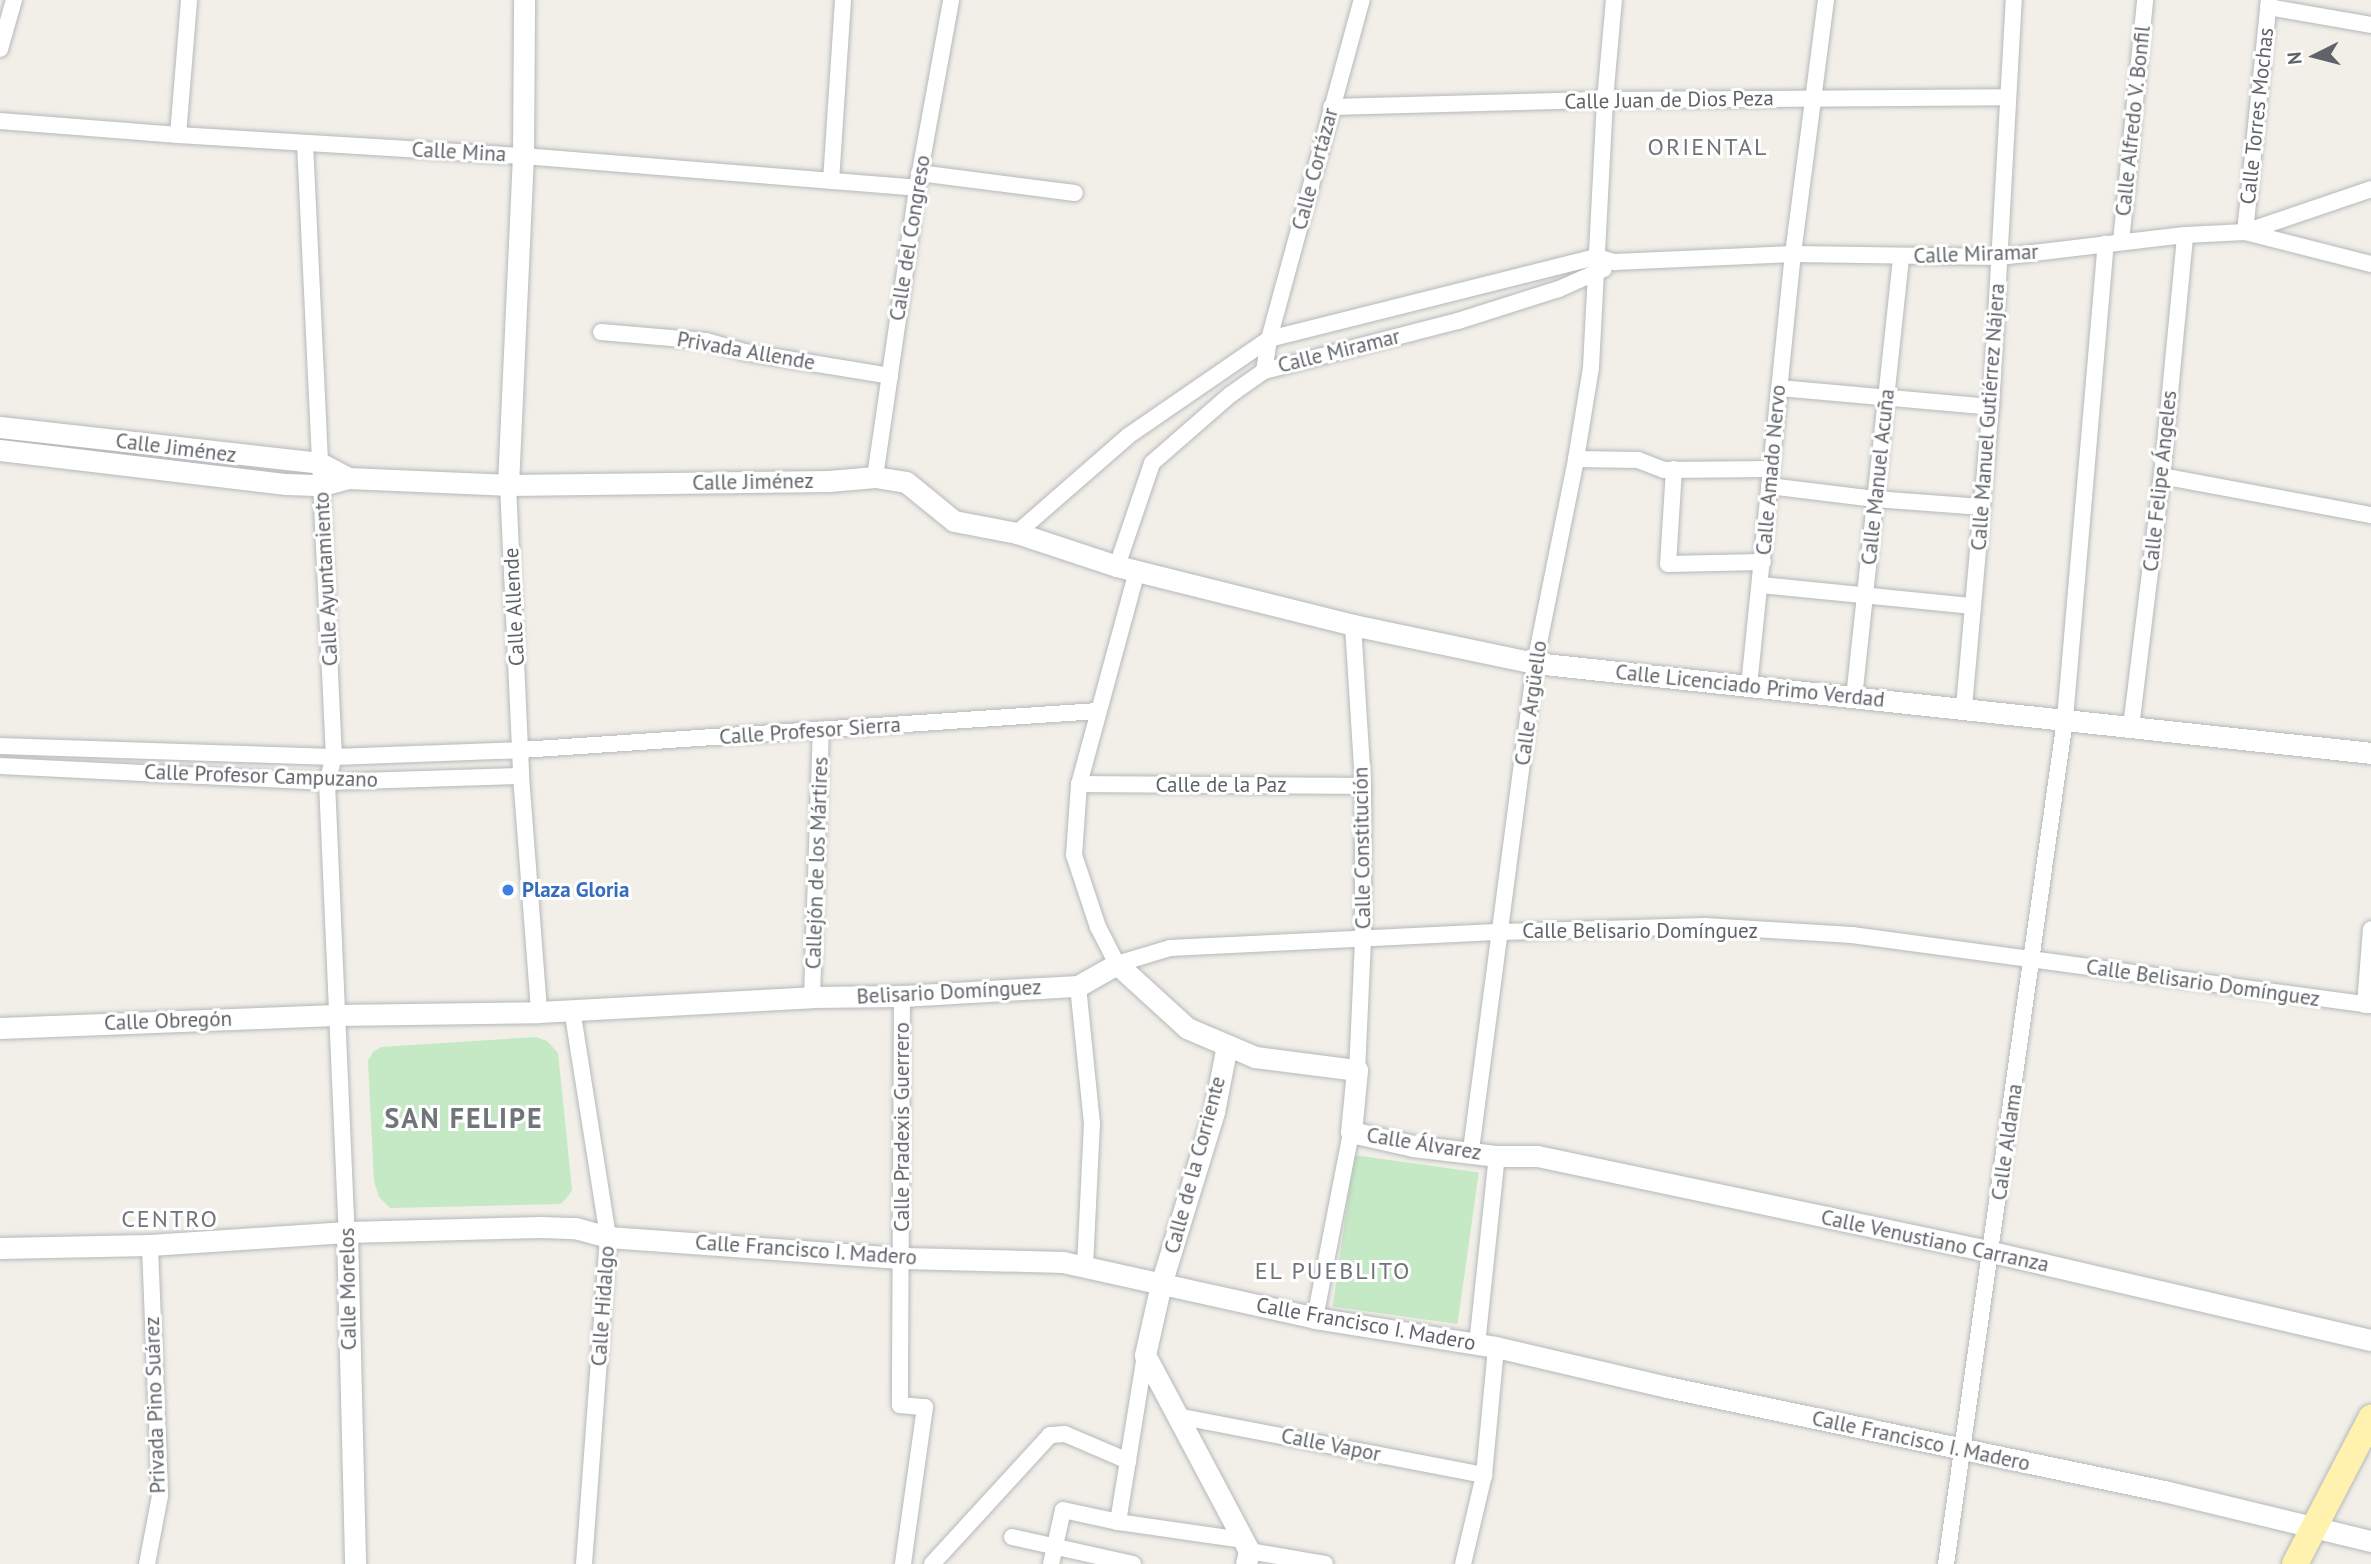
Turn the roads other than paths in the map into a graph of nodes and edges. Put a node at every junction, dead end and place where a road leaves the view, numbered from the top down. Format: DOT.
graph roads {
  1 [pos="14,0"];
  2 [pos="188,0"];
  3 [pos="524,0"];
  4 [pos="843,0"];
  5 [pos="951,0"];
  6 [pos="1362,0"];
  7 [pos="1615,0"];
  8 [pos="1826,0"];
  9 [pos="2014,0"];
  10 [pos="2145,0"];
  11 [pos="2269,3"];
  12 [pos="2371,25"];
  13 [pos="0,49"];
  14 [pos="1815,97"];
  15 [pos="2008,97"];
  16 [pos="1605,100"];
  17 [pos="1331,107"];
  18 [pos="0,121"];
  19 [pos="178,135"];
  20 [pos="305,143"];
  21 [pos="523,156"];
  22 [pos="831,181"];
  23 [pos="918,181"];
  24 [pos="2371,189"];
  25 [pos="1075,193"];
  26 [pos="2245,232"];
  27 [pos="2185,234"];
  28 [pos="2114,243"];
  29 [pos="1793,254"];
  30 [pos="1901,257"];
  31 [pos="2000,257"];
  32 [pos="2371,264"];
  33 [pos="1596,265"];
  34 [pos="601,331"];
  35 [pos="1269,339"];
  36 [pos="1264,371"];
  37 [pos="890,376"];
  38 [pos="1779,388"];
  39 [pos="1886,400"];
  40 [pos="1991,407"];
  41 [pos="0,427"];
  42 [pos="40,432"];
  43 [pos="153,445"];
  44 [pos="0,450"];
  45 [pos="38,455"];
  46 [pos="1576,459"];
  47 [pos="320,463"];
  48 [pos="151,468"];
  49 [pos="1674,469"];
  50 [pos="1769,469"];
  51 [pos="2162,476"];
  52 [pos="875,477"];
  53 [pos="348,478"];
  54 [pos="322,485"];
  55 [pos="508,485"];
  56 [pos="1769,486"];
  57 [pos="1875,499"];
  58 [pos="1982,506"];
  59 [pos="2371,515"];
  60 [pos="1017,533"];
  61 [pos="1763,562"];
  62 [pos="1127,569"];
  63 [pos="1761,585"];
  64 [pos="1865,596"];
  65 [pos="1973,606"];
  66 [pos="1353,625"];
  67 [pos="1535,663"];
  68 [pos="1749,686"];
  69 [pos="1854,698"];
  70 [pos="1964,707"];
  71 [pos="1098,711"];
  72 [pos="2065,719"];
  73 [pos="2132,727"];
  74 [pos="821,729"];
  75 [pos="0,746"];
  76 [pos="95,750"];
  77 [pos="135,751"];
  78 [pos="521,751"];
  79 [pos="2371,753"];
  80 [pos="334,757"];
  81 [pos="0,766"];
  82 [pos="95,770"];
  83 [pos="133,772"];
  84 [pos="521,776"];
  85 [pos="327,782"];
  86 [pos="1079,784"];
  87 [pos="1363,786"];
  88 [pos="2371,929"];
  89 [pos="1502,932"];
  90 [pos="1363,940"];
  91 [pos="2031,960"];
  92 [pos="1117,964"];
  93 [pos="1078,986"];
  94 [pos="902,996"];
  95 [pos="812,997"];
  96 [pos="2368,1005"];
  97 [pos="572,1009"];
  98 [pos="539,1012"];
  99 [pos="337,1015"];
  100 [pos="0,1028"];
  101 [pos="1227,1045"];
  102 [pos="1357,1070"];
  103 [pos="1351,1132"];
  104 [pos="1471,1150"];
  105 [pos="1497,1156"];
  106 [pos="347,1232"];
  107 [pos="608,1237"];
  108 [pos="150,1245"];
  109 [pos="0,1248"];
  110 [pos="1992,1252"];
  111 [pos="902,1258"];
  112 [pos="1085,1267"];
  113 [pos="1161,1284"];
  114 [pos="1315,1318"];
  115 [pos="2371,1340"];
  116 [pos="1487,1346"];
  117 [pos="1145,1355"];
  118 [pos="1177,1416"];
  119 [pos="2371,1418"];
  120 [pos="1961,1450"];
  121 [pos="1128,1461"];
  122 [pos="1484,1475"];
  123 [pos="1118,1522"];
  124 [pos="2313,1528"];
  125 [pos="1012,1537"];
  126 [pos="2371,1541"];
  127 [pos="1054,1547"];
  128 [pos="1246,1552"];
  129 [pos="147,1564"];
  130 [pos="355,1564"];
  131 [pos="584,1564"];
  132 [pos="903,1564"];
  133 [pos="932,1564"];
  134 [pos="1051,1564"];
  135 [pos="1133,1564"];
  136 [pos="1325,1564"];
  137 [pos="1464,1564"];
  138 [pos="1946,1564"];
  139 [pos="2295,1564"];
  1 -- 13 [label="street"];
  2 -- 19 [label="street"];
  3 -- 21 [label="street, Calle Allende"];
  4 -- 22 [label="street"];
  5 -- 23 [label="street, Calle del Congreso"];
  6 -- 17 [label="street, Calle Cortázar"];
  7 -- 16 [label="street, Calle Argüello"];
  8 -- 14 [label="street, Calle Amado Nervo"];
  9 -- 15 [label="street, Calle Manuel Gutiérrez Nájera"];
  10 -- 28 [label="street, Calle Alfredo V. Bonfil"];
  11 -- 12 [label="street"];
  11 -- 26 [label="street, Calle Torres Mochas"];
  14 -- 15 [label="street, Calle Juan de Dios Peza"];
  14 -- 16 [label="street, Calle Juan de Dios Peza"];
  14 -- 29 [label="street, Calle Amado Nervo"];
  15 -- 31 [label="street, Calle Manuel Gutiérrez Nájera"];
  16 -- 17 [label="street, Calle Juan de Dios Peza"];
  16 -- 33 [label="street, Calle Argüello"];
  17 -- 35 [label="street, Calle Cortázar"];
  18 -- 19 [label="street, Calle Mina"];
  19 -- 20 [label="street, Calle Mina"];
  20 -- 21 [label="street, Calle Mina"];
  20 -- 47 [label="street, Calle Ayuntamiento"];
  21 -- 22 [label="street, Calle Mina"];
  21 -- 55 [label="street, Calle Allende"];
  22 -- 23 [label="street, Calle Mina"];
  23 -- 25 [label="street, Calle Mina"];
  23 -- 37 [label="street, Calle del Congreso"];
  24 -- 26 [label="street, Calle Miramar"];
  26 -- 27 [label="street, Calle Miramar"];
  26 -- 32 [label="street"];
  27 -- 28 [label="street, Calle Miramar"];
  27 -- 51 [label="street, Calle Felipe Ángeles"];
  28 -- 31 [label="street, Calle Miramar"];
  28 -- 72 [label="street"];
  29 -- 30 [label="street, Calle Miramar"];
  29 -- 33 [label="street, Calle Miramar"];
  29 -- 38 [label="street, Calle Amado Nervo"];
  30 -- 31 [label="street, Calle Miramar"];
  30 -- 39 [label="street, Calle Manuel Acuña"];
  31 -- 40 [label="street, Calle Manuel Gutiérrez Nájera"];
  33 -- 35 [label="street, Calle Miramar"];
  33 -- 36 [label="street, Calle Miramar"];
  33 -- 46 [label="street, Calle Argüello"];
  34 -- 37 [label="street, Privada Allende"];
  35 -- 36 [label="street, Calle Cortázar"];
  35 -- 60 [label="street"];
  36 -- 62 [label="street, Calle Miramar"];
  37 -- 52 [label="street, Calle del Congreso"];
  38 -- 39 [label="street"];
  38 -- 50 [label="street, Calle Amado Nervo"];
  39 -- 40 [label="street"];
  39 -- 57 [label="street, Calle Manuel Acuña"];
  40 -- 58 [label="street, Calle Manuel Gutiérrez Nájera"];
  41 -- 42 [label="street, Calle Jiménez"];
  42 -- 43 [label="street, Calle Jiménez"];
  42 -- 45 [label="street"];
  43 -- 47 [label="street, Calle Jiménez"];
  43 -- 48 [label="street"];
  44 -- 45 [label="street, Calle Jiménez"];
  45 -- 48 [label="street, Calle Jiménez"];
  46 -- 49 [label="street"];
  46 -- 67 [label="street, Calle Argüello"];
  47 -- 53 [label="street, Calle Jiménez"];
  47 -- 54 [label="street, Calle Ayuntamiento"];
  48 -- 54 [label="street, Calle Jiménez"];
  49 -- 50 [label="street"];
  49 -- 61 [label="street"];
  50 -- 56 [label="street, Calle Amado Nervo"];
  51 -- 59 [label="street"];
  51 -- 73 [label="street, Calle Felipe Ángeles"];
  52 -- 55 [label="street, Calle Jiménez"];
  52 -- 60 [label="street, Calle Jiménez"];
  53 -- 54 [label="street, Calle Jiménez"];
  53 -- 55 [label="street, Calle Jiménez"];
  54 -- 80 [label="street, Calle Ayuntamiento"];
  55 -- 78 [label="street, Calle Allende"];
  56 -- 57 [label="street"];
  56 -- 61 [label="street, Calle Amado Nervo"];
  57 -- 58 [label="street"];
  57 -- 64 [label="street, Calle Manuel Acuña"];
  58 -- 65 [label="street, Calle Manuel Gutiérrez Nájera"];
  60 -- 62 [label="street, Calle Jiménez"];
  61 -- 63 [label="street, Calle Amado Nervo"];
  62 -- 66 [label="street, Calle Licenciado Primo Verdad"];
  62 -- 71 [label="street, Calle Miramar"];
  63 -- 64 [label="street"];
  63 -- 68 [label="street, Calle Amado Nervo"];
  64 -- 65 [label="street"];
  64 -- 69 [label="street, Calle Manuel Acuña"];
  65 -- 70 [label="street, Calle Manuel Gutiérrez Nájera"];
  66 -- 67 [label="street, Calle Licenciado Primo Verdad"];
  66 -- 87 [label="street, Calle Constitución"];
  67 -- 68 [label="street, Calle Licenciado Primo Verdad"];
  67 -- 89 [label="street, Calle Argüello"];
  68 -- 69 [label="street, Calle Licenciado Primo Verdad"];
  69 -- 70 [label="street, Calle Licenciado Primo Verdad"];
  70 -- 72 [label="street, Calle Licenciado Primo Verdad"];
  71 -- 74 [label="street, Calle Profesor Sierra"];
  71 -- 86 [label="street, Calle Miramar"];
  72 -- 73 [label="street, Calle Licenciado Primo Verdad"];
  72 -- 91 [label="street, Calle Aldama"];
  73 -- 79 [label="street, Calle Licenciado Primo Verdad"];
  74 -- 78 [label="street, Calle Profesor Sierra"];
  74 -- 95 [label="street, Callejón de los Mártires"];
  75 -- 76 [label="street, Calle Profesor Campuzano"];
  76 -- 77 [label="street, Calle Profesor Campuzano"];
  76 -- 82 [label="street"];
  77 -- 80 [label="street, Calle Profesor Campuzano"];
  77 -- 83 [label="street"];
  78 -- 80 [label="street, Calle Profesor Campuzano"];
  78 -- 84 [label="street, Calle Allende"];
  80 -- 85 [label="street, Calle Ayuntamiento"];
  81 -- 82 [label="street, Calle Profesor Campuzano"];
  82 -- 83 [label="street, Calle Profesor Campuzano"];
  83 -- 85 [label="street, Calle Profesor Campuzano"];
  84 -- 85 [label="street, Calle Profesor Campuzano"];
  84 -- 98 [label="street, Calle Allende"];
  85 -- 99 [label="street, Calle Ayuntamiento"];
  86 -- 87 [label="street, Calle de la Paz"];
  86 -- 92 [label="street, Calle Miramar"];
  87 -- 90 [label="street, Calle Constitución"];
  88 -- 96 [label="street"];
  89 -- 90 [label="street, Calle Belisario Domínguez"];
  89 -- 91 [label="street, Calle Belisario Domínguez"];
  89 -- 104 [label="street, Calle Argüello"];
  90 -- 92 [label="street, Calle Belisario Domínguez"];
  90 -- 102 [label="street, Calle Constitución"];
  91 -- 96 [label="street, Calle Belisario Domínguez"];
  91 -- 110 [label="street, Calle Aldama"];
  92 -- 93 [label="street"];
  92 -- 101 [label="street"];
  93 -- 94 [label="street, Belisario Domínguez"];
  93 -- 112 [label="street"];
  94 -- 95 [label="street, Belisario Domínguez"];
  94 -- 111 [label="street, Calle Pradexis Guerrero"];
  95 -- 97 [label="street, Belisario Domínguez"];
  97 -- 98 [label="street, Belisario Domínguez"];
  97 -- 107 [label="street, Calle Hidalgo"];
  98 -- 99 [label="street"];
  99 -- 100 [label="street, Calle Obregón"];
  99 -- 106 [label="street, Calle Morelos"];
  101 -- 102 [label="street"];
  101 -- 113 [label="street, Calle de la Corriente"];
  102 -- 103 [label="street"];
  103 -- 104 [label="street, Calle Álvarez"];
  103 -- 114 [label="street"];
  104 -- 105 [label="street, Calle Álvarez"];
  105 -- 110 [label="street, Calle Venustiano Carranza"];
  105 -- 116 [label="street"];
  106 -- 107 [label="street, Calle Francisco I. Madero"];
  106 -- 108 [label="street, Calle Francisco I. Madero"];
  106 -- 130 [label="street, Calle Morelos"];
  107 -- 111 [label="street, Calle Francisco I. Madero"];
  107 -- 131 [label="street, Calle Hidalgo"];
  108 -- 109 [label="street, Calle Francisco I. Madero"];
  108 -- 129 [label="street, Privada Pino Suárez"];
  110 -- 115 [label="street, Calle Venustiano Carranza"];
  110 -- 120 [label="street, Calle Aldama"];
  111 -- 112 [label="street, Calle Francisco I. Madero"];
  111 -- 132 [label="street, Calle Pradexis Guerrero"];
  112 -- 113 [label="street, Calle Francisco I. Madero"];
  113 -- 114 [label="street, Calle Francisco I. Madero"];
  113 -- 117 [label="street, Calle de la Corriente"];
  114 -- 116 [label="street, Calle Francisco I. Madero"];
  116 -- 120 [label="street, Calle Francisco I. Madero"];
  116 -- 122 [label="street"];
  117 -- 118 [label="street"];
  117 -- 121 [label="street"];
  118 -- 122 [label="street, Calle Vapor"];
  118 -- 128 [label="street"];
  119 -- 124 [label="main road"];
  120 -- 124 [label="street, Calle Francisco I. Madero"];
  120 -- 138 [label="street, Calle Aldama"];
  121 -- 123 [label="street"];
  121 -- 133 [label="street"];
  122 -- 137 [label="street"];
  123 -- 127 [label="street"];
  123 -- 128 [label="street"];
  124 -- 126 [label="street, Calle Francisco I. Madero"];
  124 -- 139 [label="main road"];
  125 -- 127 [label="street"];
  127 -- 134 [label="street"];
  127 -- 135 [label="street"];
  128 -- 136 [label="street"];
}
